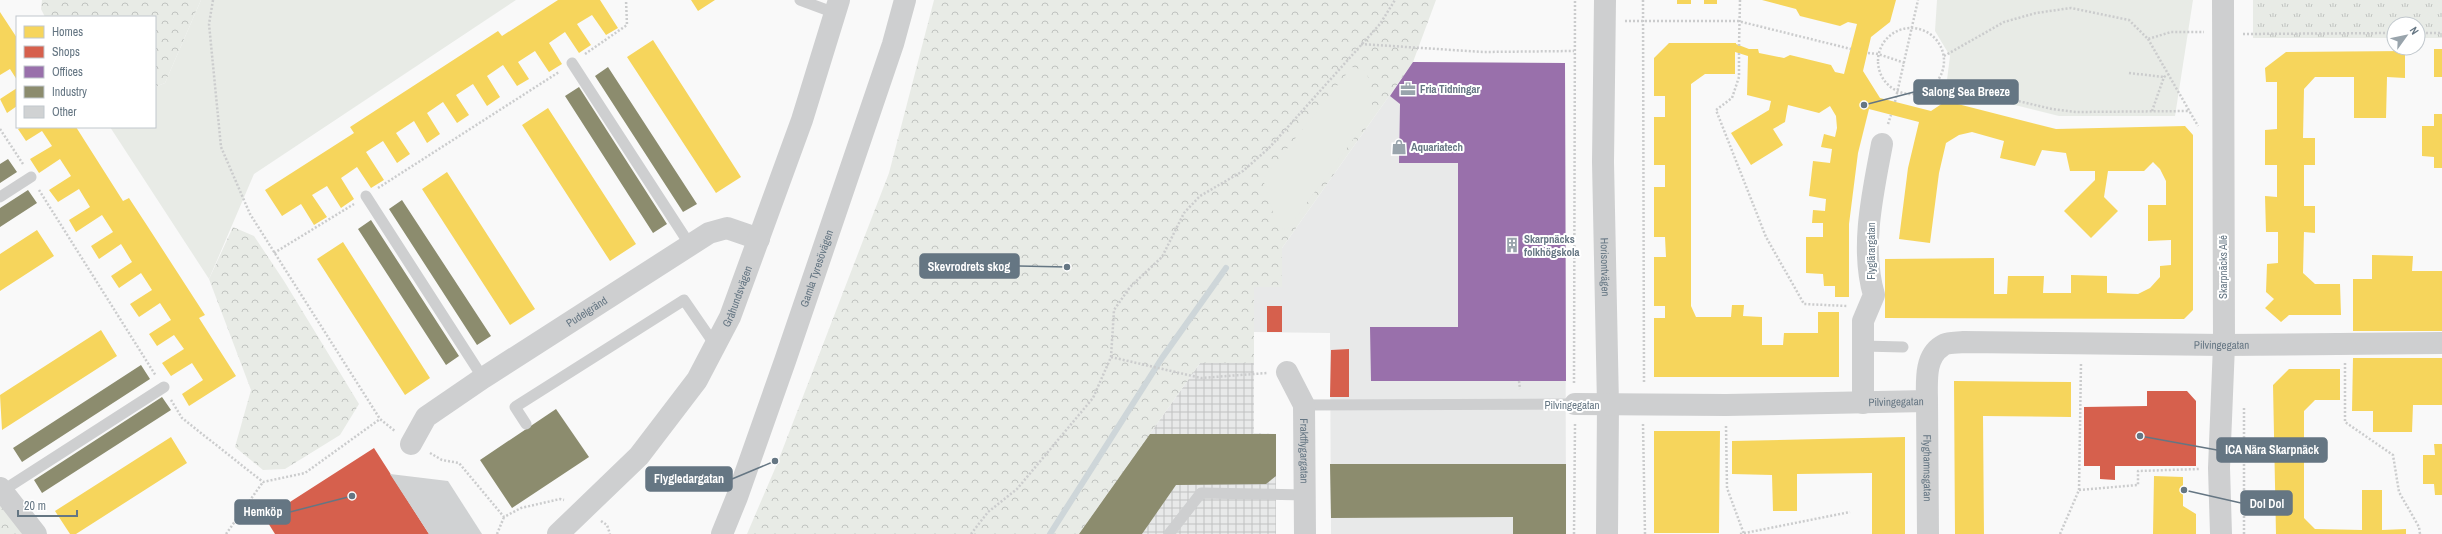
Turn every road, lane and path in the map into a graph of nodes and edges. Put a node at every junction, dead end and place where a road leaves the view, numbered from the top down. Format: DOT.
graph roads {
  1 [pos="213,0"];
  2 [pos="626,0"];
  3 [pos="800,0"];
  4 [pos="906,0"];
  5 [pos="1395,0"];
  6 [pos="1575,0"];
  7 [pos="1643,0"];
  8 [pos="1740,0"];
  9 [pos="1918,0"];
  10 [pos="2223,0"];
  11 [pos="837,6"];
  12 [pos="1605,10"];
  13 [pos="1738,21"];
  14 [pos="1643,22"];
  15 [pos="1911,28"];
  16 [pos="2386,33"];
  17 [pos="2426,33"];
  18 [pos="2442,33"];
  19 [pos="2223,34"];
  20 [pos="2148,38"];
  21 [pos="1361,44"];
  22 [pos="1739,46"];
  23 [pos="1851,49"];
  24 [pos="1574,51"];
  25 [pos="1739,53"];
  26 [pos="1868,53"];
  27 [pos="1878,54"];
  28 [pos="1944,56"];
  29 [pos="572,63"];
  30 [pos="1905,63"];
  31 [pos="2128,73"];
  32 [pos="2169,74"];
  33 [pos="2164,77"];
  34 [pos="1937,82"];
  35 [pos="1899,92"];
  36 [pos="1895,102"];
  37 [pos="2152,111"];
  38 [pos="2190,111"];
  39 [pos="2198,126"];
  40 [pos="0,129"];
  41 [pos="1882,144"];
  42 [pos="31,177"];
  43 [pos="366,196"];
  44 [pos="0,197"];
  45 [pos="759,239"];
  46 [pos="690,245"];
  47 [pos="274,253"];
  48 [pos="1863,321"];
  49 [pos="2442,343"];
  50 [pos="2081,344"];
  51 [pos="715,345"];
  52 [pos="2224,345"];
  53 [pos="1863,346"];
  54 [pos="1903,347"];
  55 [pos="2345,356"];
  56 [pos="1111,357"];
  57 [pos="1287,372"];
  58 [pos="483,378"];
  59 [pos="164,387"];
  60 [pos="1927,401"];
  61 [pos="2244,402"];
  62 [pos="1863,403"];
  63 [pos="1575,404"];
  64 [pos="1644,404"];
  65 [pos="1304,405"];
  66 [pos="1608,405"];
  67 [pos="1726,405"];
  68 [pos="380,419"];
  69 [pos="526,424"];
  70 [pos="411,444"];
  71 [pos="2219,468"];
  72 [pos="263,482"];
  73 [pos="1,490"];
  74 [pos="2079,490"];
  75 [pos="1305,495"];
  76 [pos="584,509"];
  77 [pos="1850,512"];
  78 [pos="504,517"];
  79 [pos="36,534"];
  80 [pos="226,534"];
  81 [pos="497,534"];
  82 [pos="558,534"];
  83 [pos="722,534"];
  84 [pos="971,534"];
  85 [pos="1169,534"];
  86 [pos="1305,534"];
  87 [pos="1574,534"];
  88 [pos="1607,534"];
  89 [pos="1645,534"];
  90 [pos="1740,534"];
  91 [pos="1744,534"];
  92 [pos="1928,534"];
  93 [pos="2060,534"];
  94 [pos="2222,534"];
  95 [pos="2244,534"];
  96 [pos="2420,534"];
  1 -- 47 [label="path"];
  2 -- 29 [label="path"];
  3 -- 11 [label="lane, Gråhundsvägen"];
  4 -- 83 [label="street, Gamla Tyresövägen"];
  5 -- 21 [label="path"];
  6 -- 24 [label="path"];
  7 -- 14 [label="path"];
  8 -- 13 [label="path"];
  9 -- 15 [label="path"];
  10 -- 19 [label="street, Skarpnäcks Allé"];
  11 -- 45 [label="street, Gråhundsvägen"];
  12 -- 14 [label="path"];
  12 -- 66 [label="street, Horisontvägen"];
  13 -- 14 [label="path"];
  13 -- 22 [label="path"];
  13 -- 23 [label="path"];
  14 -- 64 [label="path"];
  15 -- 27 [label="path"];
  15 -- 28 [label="path"];
  15 -- 30 [label="path"];
  16 -- 19 [label="path"];
  17 -- 18 [label="path"];
  19 -- 20 [label="path"];
  19 -- 52 [label="street, Skarpnäcks Allé"];
  20 -- 28 [label="path"];
  20 -- 32 [label="path"];
  21 -- 24 [label="path"];
  21 -- 56 [label="path"];
  24 -- 63 [label="path"];
  25 -- 48 [label="path"];
  26 -- 27 [label="path"];
  27 -- 30 [label="path"];
  27 -- 35 [label="path"];
  28 -- 34 [label="path"];
  29 -- 43 [label="path"];
  29 -- 46 [label="lane"];
  30 -- 35 [label="path"];
  31 -- 33 [label="path"];
  32 -- 33 [label="path"];
  32 -- 38 [label="path"];
  33 -- 37 [label="path"];
  34 -- 35 [label="path"];
  34 -- 37 [label="path"];
  35 -- 36 [label="path"];
  37 -- 38 [label="path"];
  38 -- 39 [label="path"];
  40 -- 42 [label="path"];
  41 -- 48 [label="street, Flyglärargatan"];
  42 -- 44 [label="lane"];
  42 -- 59 [label="path"];
  43 -- 47 [label="path"];
  43 -- 58 [label="lane"];
  45 -- 46 [label="street, Pudelgränd"];
  45 -- 51 [label="street, Gråhundsvägen"];
  46 -- 58 [label="street, Pudelgränd"];
  47 -- 68 [label="path"];
  48 -- 53 [label="street, Flyglärargatan"];
  49 -- 52 [label="street, Pilvingegatan"];
  50 -- 52 [label="street, Pilvingegatan"];
  50 -- 60 [label="street, Pilvingegatan"];
  50 -- 74 [label="path"];
  51 -- 69 [label="lane"];
  51 -- 76 [label="street, Gråhundsvägen"];
  52 -- 71 [label="street, Skarpnäcks Allé"];
  53 -- 54 [label="lane"];
  53 -- 62 [label="street, Flyglärargatan"];
  55 -- 96 [label="path"];
  56 -- 57 [label="path"];
  56 -- 84 [label="path"];
  57 -- 65 [label="street, Fraktflygargatan"];
  58 -- 70 [label="street, Pudelgränd"];
  59 -- 72 [label="path"];
  59 -- 73 [label="lane"];
  60 -- 62 [label="street, Pilvingegatan"];
  60 -- 92 [label="street, Flyghamnsgatan"];
  61 -- 95 [label="path"];
  62 -- 67 [label="street, Pilvingegatan"];
  63 -- 65 [label="lane, Pilvingegatan"];
  63 -- 66 [label="street, Pilvingegatan"];
  63 -- 87 [label="path"];
  64 -- 66 [label="street, Pilvingegatan"];
  64 -- 67 [label="street, Pilvingegatan"];
  64 -- 89 [label="path"];
  65 -- 75 [label="street, Fraktflygargatan"];
  66 -- 88 [label="street, Horisontvägen"];
  67 -- 91 [label="path"];
  68 -- 70 [label="path"];
  68 -- 72 [label="path"];
  70 -- 78 [label="path"];
  71 -- 74 [label="path"];
  71 -- 94 [label="street, Skarpnäcks Allé"];
  72 -- 80 [label="path"];
  73 -- 79 [label="street"];
  74 -- 93 [label="path"];
  75 -- 85 [label="lane"];
  75 -- 86 [label="street, Fraktflygargatan"];
  76 -- 78 [label="path"];
  76 -- 82 [label="street, Gråhundsvägen"];
  77 -- 91 [label="path"];
  78 -- 81 [label="path"];
  90 -- 91 [label="path"];
}
